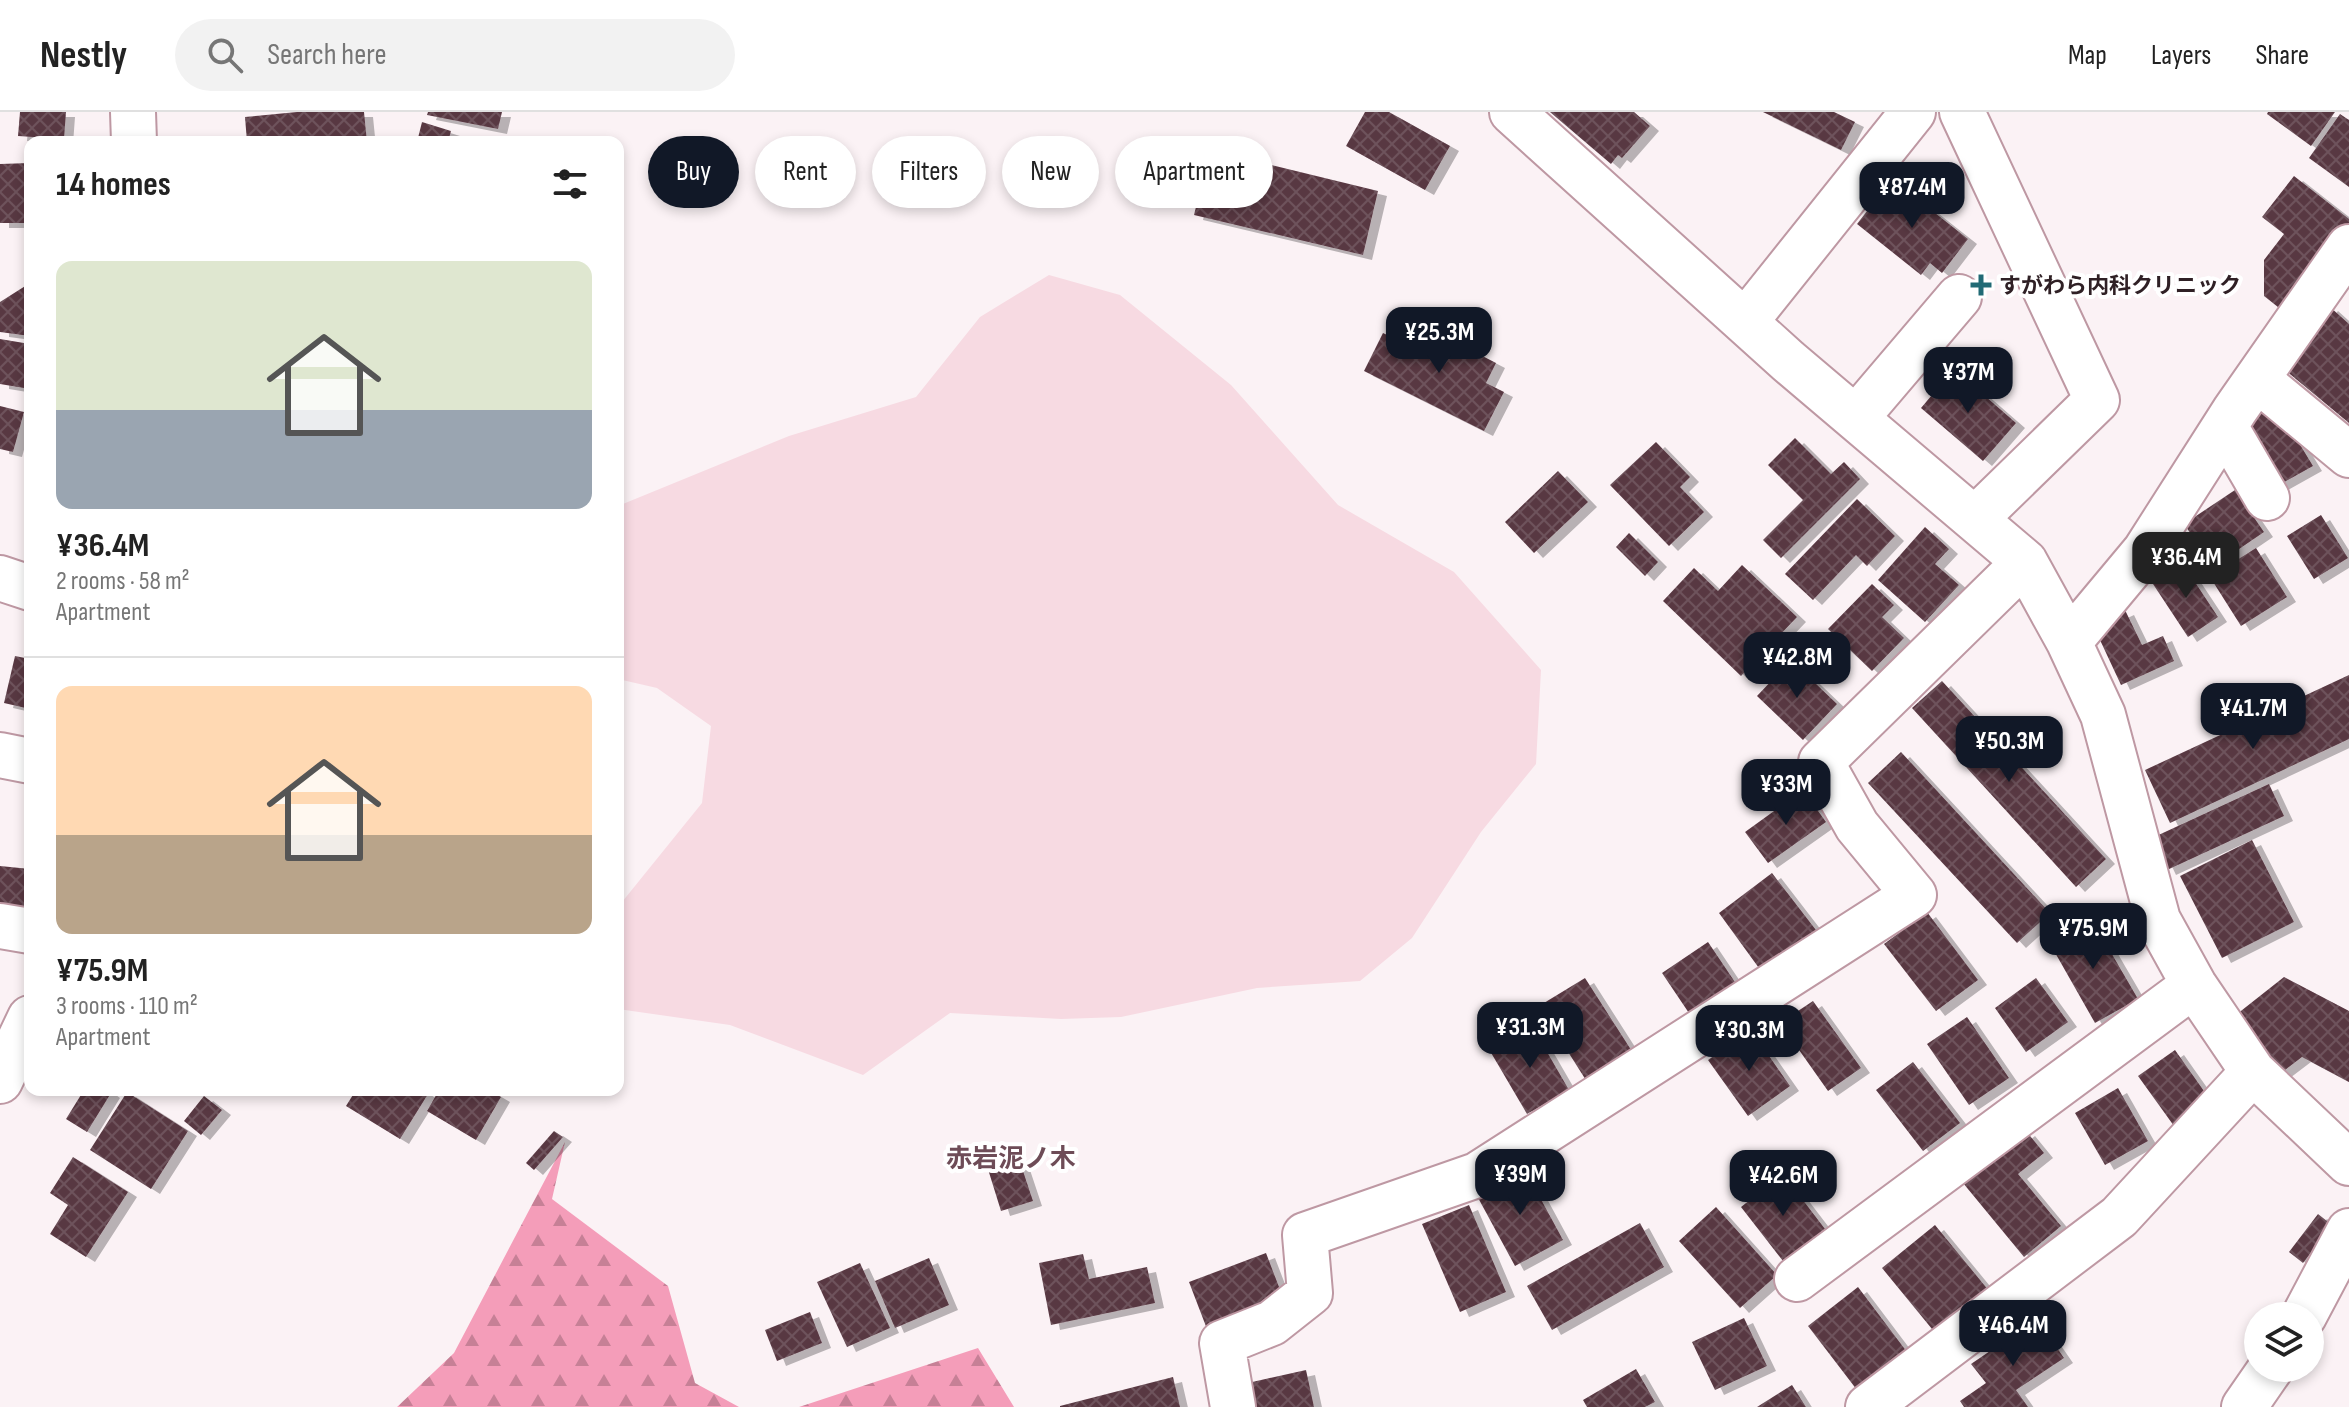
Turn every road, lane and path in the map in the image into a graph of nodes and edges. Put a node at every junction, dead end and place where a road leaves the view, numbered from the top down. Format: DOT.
graph roads {
  1 [pos="133,112"];
  2 [pos="1512,112"];
  3 [pos="1913,112"];
  4 [pos="1962,112"];
  5 [pos="134,136"];
  6 [pos="2349,247"];
  7 [pos="1959,297"];
  8 [pos="1745,322"];
  9 [pos="2257,379"];
  10 [pos="1856,418"];
  11 [pos="2225,426"];
  12 [pos="2349,455"];
  13 [pos="2267,498"];
  14 [pos="1976,518"];
  15 [pos="2025,562"];
  16 [pos="0,578"];
  17 [pos="24,586"];
  18 [pos="2069,642"];
  19 [pos="0,755"];
  20 [pos="24,760"];
  21 [pos="0,926"];
  22 [pos="24,930"];
  23 [pos="2194,985"];
  24 [pos="24,1031"];
  25 [pos="2253,1072"];
  26 [pos="0,1081"];
  27 [pos="2349,1163"];
  28 [pos="2349,1231"];
  29 [pos="1797,1279"];
  30 [pos="2311,1302"];
  31 [pos="2261,1382"];
  32 [pos="1233,1407"];
  33 [pos="1868,1407"];
  34 [pos="2244,1407"];
  1 -- 5 [label="street"];
  2 -- 8 [label="street"];
  3 -- 8 [label="street"];
  4 -- 14 [label="street"];
  6 -- 9 [label="street"];
  7 -- 10 [label="street"];
  8 -- 10 [label="street"];
  9 -- 11 [label="street"];
  9 -- 12 [label="street"];
  10 -- 14 [label="street"];
  11 -- 13 [label="street"];
  11 -- 18 [label="street"];
  14 -- 15 [label="street"];
  15 -- 18 [label="street"];
  15 -- 32 [label="street"];
  16 -- 17 [label="street"];
  18 -- 23 [label="street"];
  19 -- 20 [label="street"];
  21 -- 22 [label="street"];
  23 -- 25 [label="street"];
  23 -- 29 [label="street"];
  24 -- 26 [label="street"];
  25 -- 27 [label="street"];
  25 -- 33 [label="street"];
  28 -- 30 [label="street"];
  31 -- 34 [label="street"];
}
